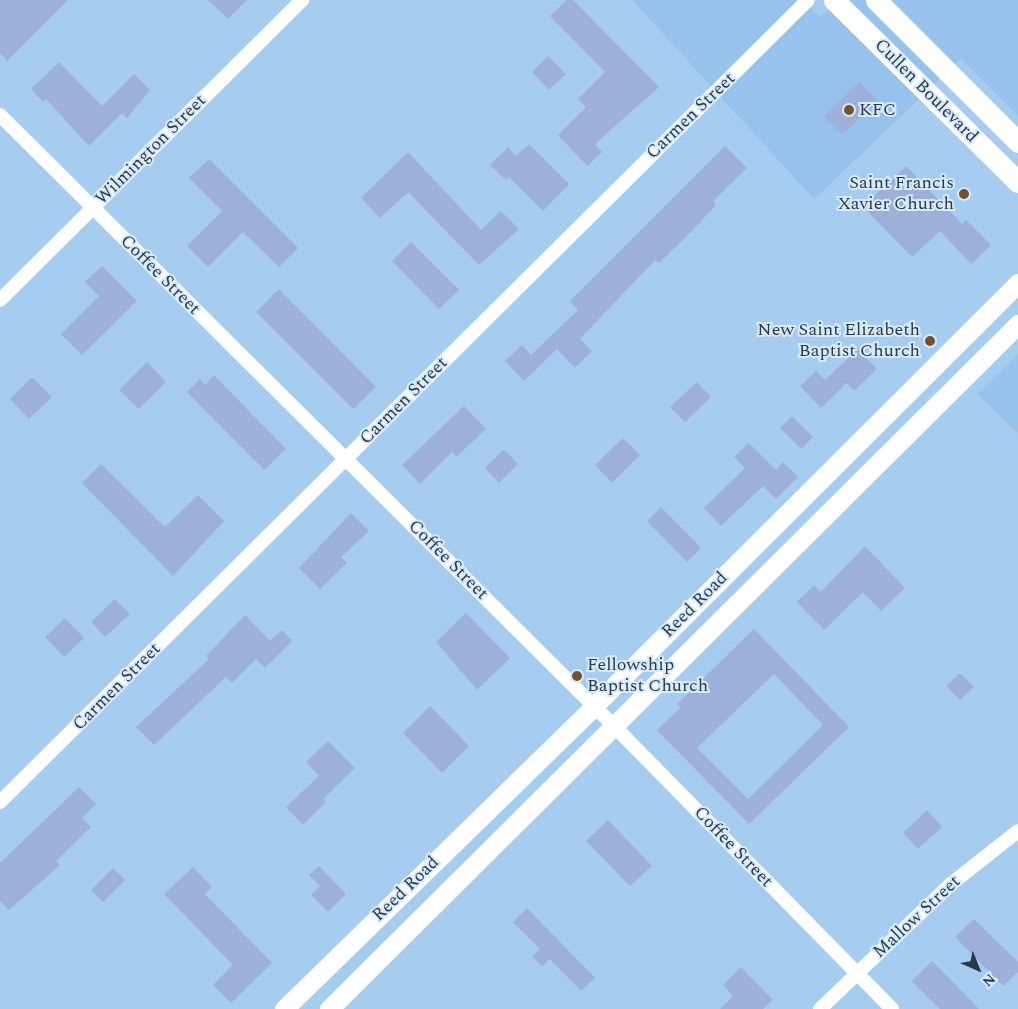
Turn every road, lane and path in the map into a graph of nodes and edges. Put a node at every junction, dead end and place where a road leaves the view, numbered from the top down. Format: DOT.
graph roads {
  1 [pos="302,0"];
  2 [pos="808,0"];
  3 [pos="834,0"];
  4 [pos="876,0"];
  5 [pos="0,115"];
  6 [pos="1018,142"];
  7 [pos="1018,182"];
  8 [pos="93,209"];
  9 [pos="1018,283"];
  10 [pos="0,300"];
  11 [pos="1018,324"];
  12 [pos="876,424"];
  13 [pos="896,445"];
  14 [pos="346,459"];
  15 [pos="594,706"];
  16 [pos="614,726"];
  17 [pos="0,802"];
  18 [pos="1018,831"];
  19 [pos="339,954"];
  20 [pos="857,973"];
  21 [pos="361,977"];
  22 [pos="284,1009"];
  23 [pos="329,1009"];
  24 [pos="820,1009"];
  25 [pos="892,1009"];
  1 -- 8 [label="street, Wilmington Street"];
  2 -- 14 [label="street, Carmen Street"];
  3 -- 7 [label="main road, Cullen Boulevard"];
  4 -- 6 [label="main road, Cullen Boulevard"];
  5 -- 8 [label="street, Coffee Street"];
  8 -- 10 [label="street, Wilmington Street"];
  8 -- 14 [label="street, Coffee Street"];
  9 -- 12 [label="street, Reed Road"];
  11 -- 13 [label="street, Reed Road"];
  12 -- 13 [label="street"];
  12 -- 15 [label="street, Reed Road"];
  13 -- 16 [label="street, Reed Road"];
  14 -- 15 [label="street, Coffee Street"];
  14 -- 17 [label="street, Carmen Street"];
  15 -- 16 [label="street, Coffee Street"];
  15 -- 19 [label="street, Reed Road"];
  16 -- 20 [label="street, Coffee Street"];
  16 -- 21 [label="street, Reed Road"];
  18 -- 20 [label="street, Mallow Street"];
  19 -- 21 [label="street"];
  19 -- 22 [label="street, Reed Road"];
  20 -- 24 [label="street, Mallow Street"];
  20 -- 25 [label="street, Coffee Street"];
  21 -- 23 [label="street, Reed Road"];
}
